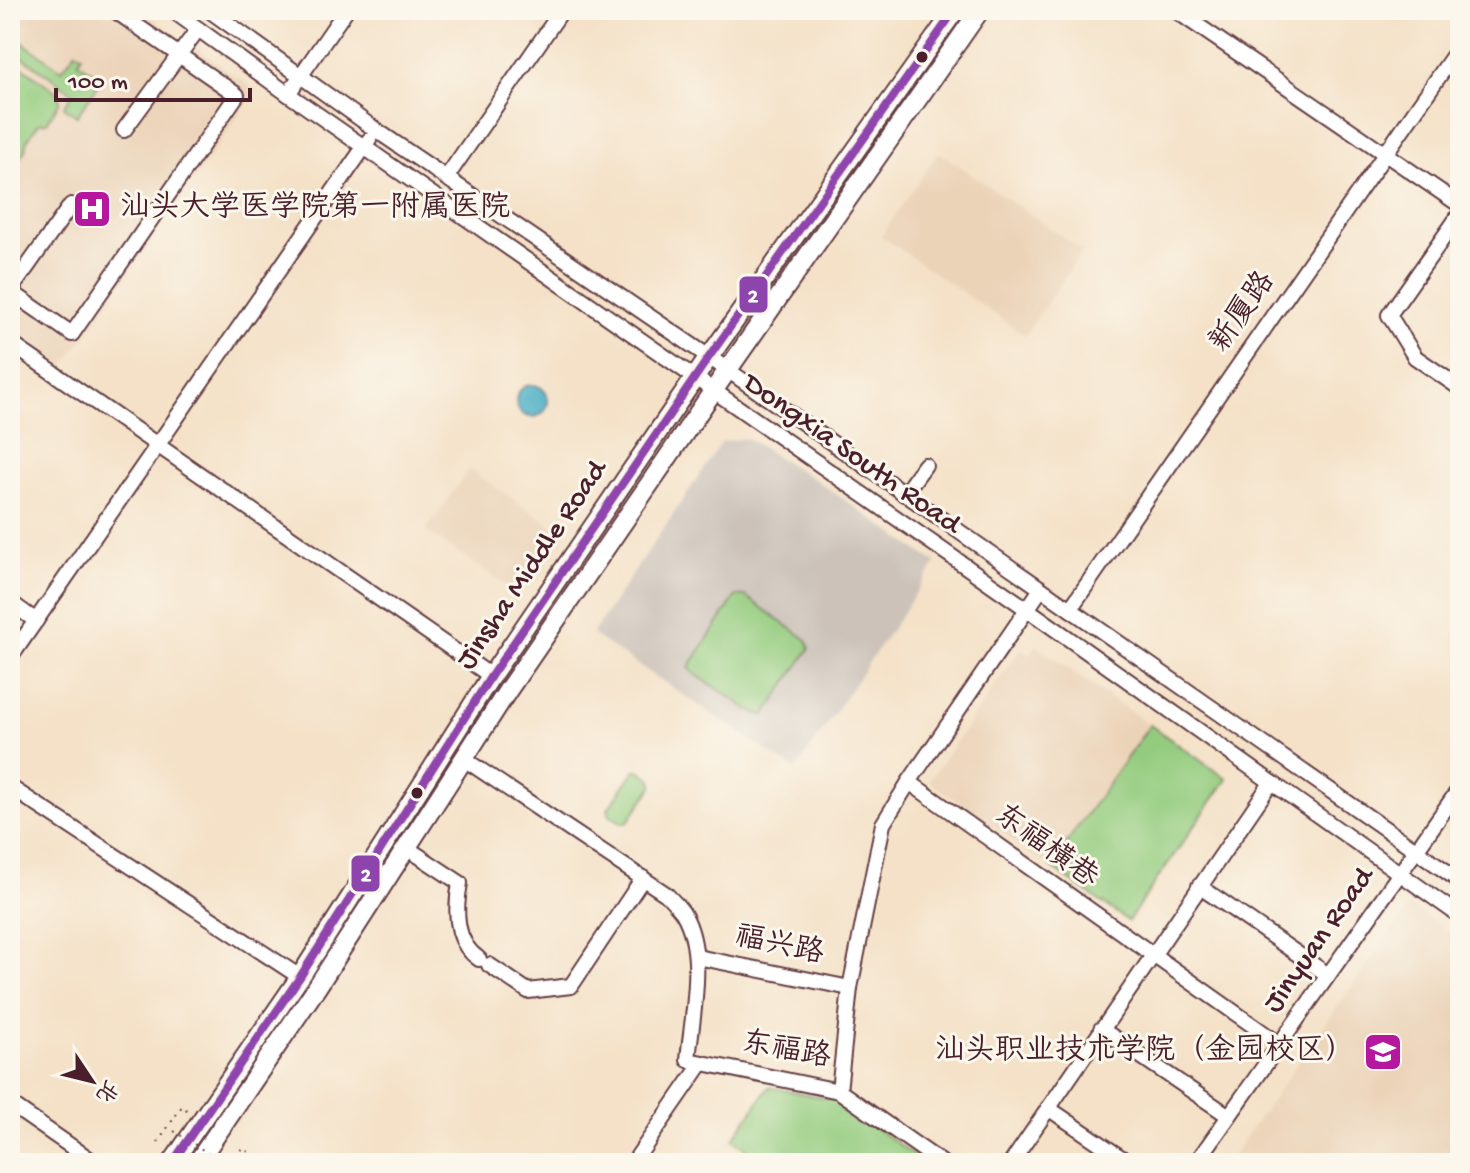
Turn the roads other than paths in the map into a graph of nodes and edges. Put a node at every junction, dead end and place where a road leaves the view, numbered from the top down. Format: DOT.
graph roads {
  1 [pos="114,10"];
  2 [pos="172,10"];
  3 [pos="209,10"];
  4 [pos="346,10"];
  5 [pos="955,10"];
  6 [pos="980,10"];
  7 [pos="1175,10"];
  8 [pos="560,13"];
  9 [pos="198,29"];
  10 [pos="1460,46"];
  11 [pos="179,55"];
  12 [pos="300,75"];
  13 [pos="288,94"];
  14 [pos="124,130"];
  15 [pos="376,130"];
  16 [pos="364,147"];
  17 [pos="1386,154"];
  18 [pos="446,178"];
  19 [pos="71,205"];
  20 [pos="1460,205"];
  21 [pos="1460,214"];
  22 [pos="10,291"];
  23 [pos="10,343"];
  24 [pos="709,357"];
  25 [pos="727,371"];
  26 [pos="695,378"];
  27 [pos="1460,388"];
  28 [pos="714,391"];
  29 [pos="158,444"];
  30 [pos="925,465"];
  31 [pos="904,494"];
  32 [pos="1041,589"];
  33 [pos="10,602"];
  34 [pos="1027,609"];
  35 [pos="1070,609"];
  36 [pos="36,621"];
  37 [pos="10,658"];
  38 [pos="491,676"];
  39 [pos="464,759"];
  40 [pos="909,782"];
  41 [pos="1271,783"];
  42 [pos="10,787"];
  43 [pos="1460,788"];
  44 [pos="407,848"];
  45 [pos="1417,849"];
  46 [pos="1400,873"];
  47 [pos="643,878"];
  48 [pos="1460,881"];
  49 [pos="1199,886"];
  50 [pos="1460,916"];
  51 [pos="1151,956"];
  52 [pos="697,957"];
  53 [pos="1328,975"];
  54 [pos="300,977"];
  55 [pos="850,988"];
  56 [pos="1101,1029"];
  57 [pos="1279,1044"];
  58 [pos="702,1063"];
  59 [pos="839,1091"];
  60 [pos="10,1104"];
  61 [pos="1048,1108"];
  62 [pos="1229,1116"];
  63 [pos="95,1163"];
  64 [pos="172,1163"];
  65 [pos="197,1163"];
  66 [pos="633,1163"];
  67 [pos="942,1163"];
  68 [pos="1011,1163"];
  69 [pos="1129,1163"];
  70 [pos="1196,1163"];
  1 -- 11 [label="street"];
  2 -- 9 [label="street, Dongxia South Road"];
  3 -- 12 [label="street, Dongxia South Road"];
  4 -- 12 [label="street"];
  5 -- 24 [label="main road, Jinsha Middle Road"];
  6 -- 25 [label="main road, Jinsha Middle Road"];
  7 -- 17 [label="street"];
  8 -- 18 [label="street"];
  9 -- 11 [label="street"];
  9 -- 13 [label="street, Dongxia South Road"];
  10 -- 17 [label="street, 新厦路"];
  11 -- 14 [label="street"];
  11 -- 22 [label="street"];
  12 -- 13 [label="street"];
  12 -- 15 [label="street, Dongxia South Road"];
  13 -- 16 [label="street, Dongxia South Road"];
  15 -- 16 [label="street"];
  15 -- 18 [label="street, Dongxia South Road"];
  16 -- 26 [label="street, Dongxia South Road"];
  16 -- 29 [label="street"];
  17 -- 20 [label="street"];
  17 -- 35 [label="street, 新厦路"];
  18 -- 24 [label="street, Dongxia South Road"];
  19 -- 22 [label="street"];
  21 -- 27 [label="street"];
  23 -- 29 [label="street"];
  24 -- 25 [label="street, Dongxia South Road"];
  24 -- 26 [label="main road, Jinsha Middle Road"];
  25 -- 28 [label="main road, Jinsha Middle Road"];
  25 -- 31 [label="street, Dongxia South Road"];
  26 -- 28 [label="street, Dongxia South Road"];
  26 -- 38 [label="main road, Jinsha Middle Road"];
  28 -- 34 [label="street, Dongxia South Road"];
  28 -- 39 [label="main road, Jinsha Middle Road"];
  29 -- 36 [label="street"];
  29 -- 38 [label="street"];
  30 -- 31 [label="street"];
  31 -- 32 [label="street, Dongxia South Road"];
  32 -- 34 [label="street, 东福路"];
  32 -- 35 [label="street, Dongxia South Road"];
  33 -- 36 [label="street"];
  34 -- 40 [label="street, 东福路"];
  34 -- 41 [label="street, Dongxia South Road"];
  35 -- 45 [label="street, Dongxia South Road"];
  36 -- 37 [label="street"];
  38 -- 54 [label="main road, Jinsha Middle Road"];
  39 -- 44 [label="main road, Jinsha Middle Road"];
  39 -- 47 [label="street, 东福路"];
  40 -- 51 [label="street, 东福横巷"];
  40 -- 55 [label="street, 东福路"];
  41 -- 46 [label="street, Dongxia South Road"];
  41 -- 49 [label="street"];
  42 -- 54 [label="street"];
  43 -- 45 [label="street, Jinyuan Road"];
  44 -- 47 [label="street"];
  44 -- 65 [label="main road, Jinsha Middle Road"];
  45 -- 46 [label="street, Jinyuan Road"];
  45 -- 48 [label="street, Dongxia South Road"];
  46 -- 50 [label="street, Dongxia South Road"];
  46 -- 53 [label="street, Jinyuan Road"];
  47 -- 52 [label="street, 东福路"];
  49 -- 51 [label="street"];
  49 -- 53 [label="street"];
  51 -- 56 [label="street"];
  51 -- 57 [label="street, 东福横巷"];
  52 -- 55 [label="street, 福兴路"];
  52 -- 58 [label="street, 东福路"];
  53 -- 57 [label="street, Jinyuan Road"];
  54 -- 64 [label="main road, Jinsha Middle Road"];
  55 -- 59 [label="street, 东福路"];
  56 -- 61 [label="street"];
  56 -- 62 [label="street"];
  57 -- 62 [label="street, Jinyuan Road"];
  58 -- 59 [label="street, 东福路"];
  58 -- 66 [label="street"];
  59 -- 67 [label="street"];
  60 -- 63 [label="street"];
  61 -- 68 [label="street"];
  61 -- 69 [label="street"];
  62 -- 70 [label="street, Jinyuan Road"];
}
